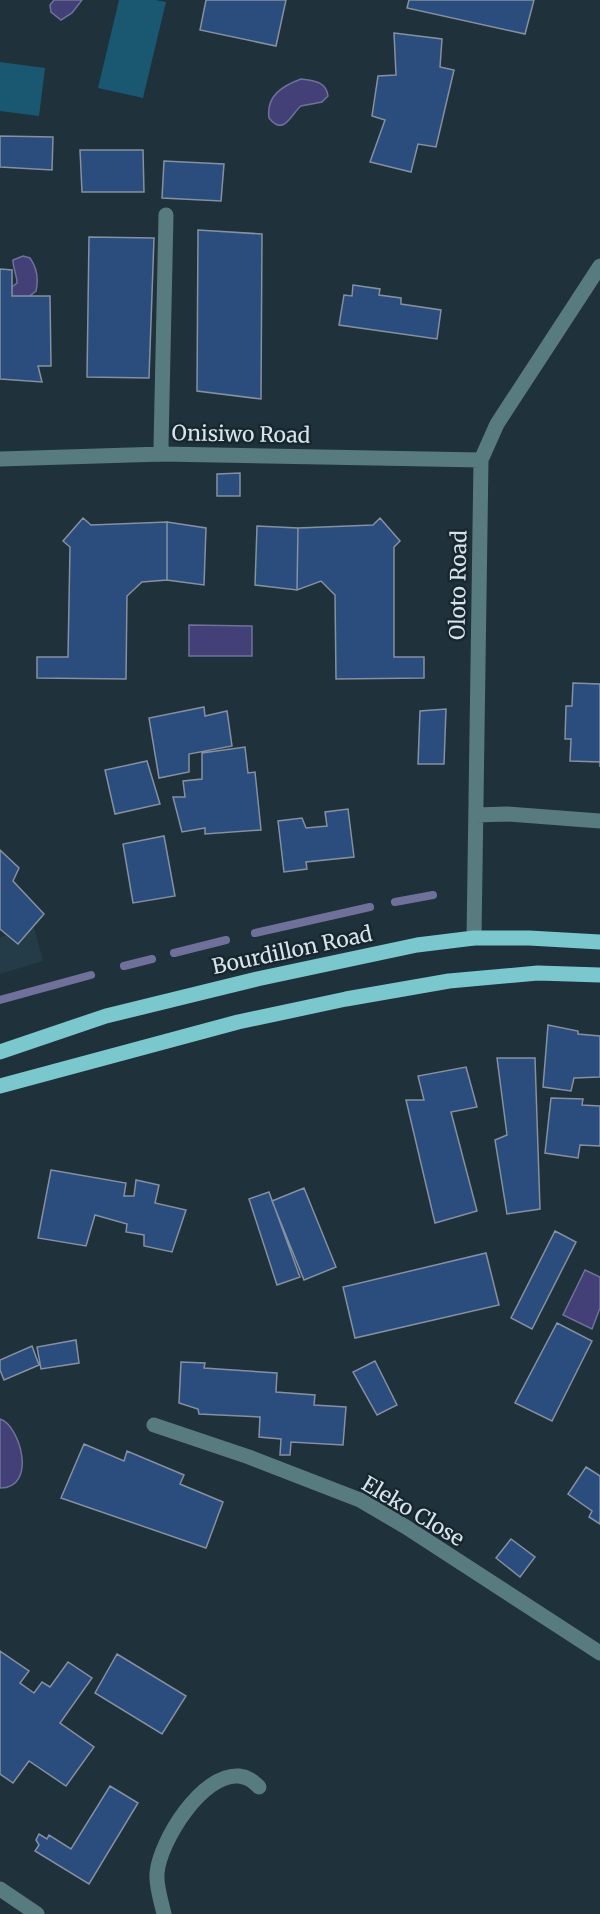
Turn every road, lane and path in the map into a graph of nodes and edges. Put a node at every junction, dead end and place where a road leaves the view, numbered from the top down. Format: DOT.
graph roads {
  1 [pos="166,215"];
  2 [pos="600,266"];
  3 [pos="163,454"];
  4 [pos="0,459"];
  5 [pos="481,460"];
  6 [pos="476,815"];
  7 [pos="600,821"];
  8 [pos="474,938"];
  9 [pos="600,942"];
  10 [pos="600,975"];
  11 [pos="0,1052"];
  12 [pos="0,1086"];
  13 [pos="154,1425"];
  14 [pos="600,1653"];
  15 [pos="259,1787"];
  16 [pos="0,1888"];
  17 [pos="37,1914"];
  18 [pos="164,1914"];
  1 -- 3 [label="street"];
  2 -- 5 [label="street, Oloto Road"];
  3 -- 4 [label="street, Onisiwo Road"];
  3 -- 5 [label="street, Onisiwo Road"];
  5 -- 6 [label="street, Oloto Road"];
  6 -- 7 [label="street"];
  6 -- 8 [label="street, Oloto Road"];
  8 -- 9 [label="main road, Bourdillon Road"];
  8 -- 11 [label="main road, Bourdillon Road"];
  10 -- 12 [label="main road"];
  13 -- 14 [label="street, Eleko Close"];
  15 -- 18 [label="street"];
  16 -- 17 [label="street"];
}
